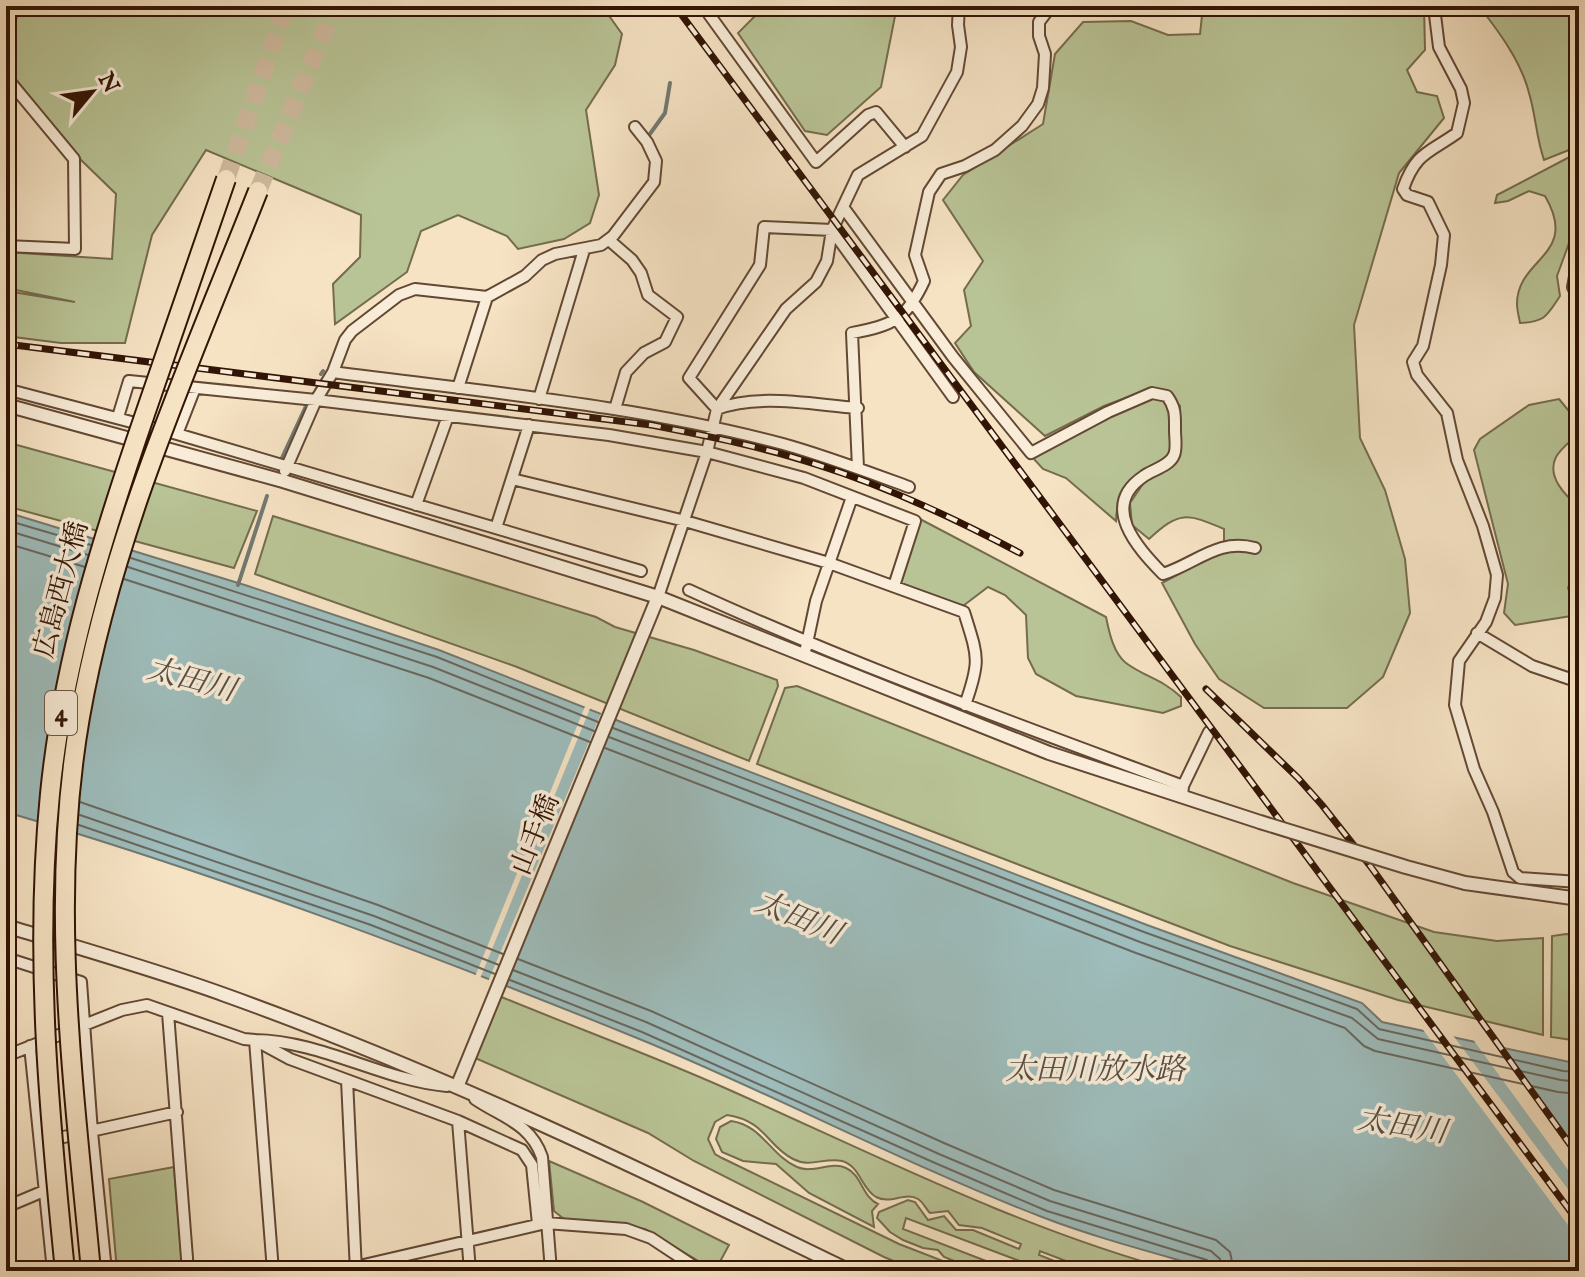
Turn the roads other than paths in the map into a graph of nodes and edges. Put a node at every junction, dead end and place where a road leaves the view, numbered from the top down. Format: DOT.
graph roads {
  1 [pos="703,6"];
  2 [pos="959,6"];
  3 [pos="1051,6"];
  4 [pos="1434,7"];
  5 [pos="6,77"];
  6 [pos="635,127"];
  7 [pos="905,147"];
  8 [pos="226,179"];
  9 [pos="258,191"];
  10 [pos="843,207"];
  11 [pos="832,230"];
  12 [pos="609,240"];
  13 [pos="6,246"];
  14 [pos="584,250"];
  15 [pos="1579,261"];
  16 [pos="1579,295"];
  17 [pos="487,297"];
  18 [pos="913,304"];
  19 [pos="897,320"];
  20 [pos="333,372"];
  21 [pos="195,388"];
  22 [pos="458,388"];
  23 [pos="6,389"];
  24 [pos="953,397"];
  25 [pos="539,399"];
  26 [pos="316,400"];
  27 [pos="6,405"];
  28 [pos="858,408"];
  29 [pos="615,409"];
  30 [pos="717,409"];
  31 [pos="448,416"];
  32 [pos="118,417"];
  33 [pos="529,425"];
  34 [pos="713,428"];
  35 [pos="177,434"];
  36 [pos="707,452"];
  37 [pos="286,467"];
  38 [pos="858,468"];
  39 [pos="512,479"];
  40 [pos="283,481"];
  41 [pos="909,487"];
  42 [pos="852,497"];
  43 [pos="416,505"];
  44 [pos="685,521"];
  45 [pos="496,528"];
  46 [pos="1255,548"];
  47 [pos="829,563"];
  48 [pos="641,571"];
  49 [pos="894,586"];
  50 [pos="689,590"];
  51 [pos="656,603"];
  52 [pos="1477,633"];
  53 [pos="807,642"];
  54 [pos="805,656"];
  55 [pos="1579,682"];
  56 [pos="965,705"];
  57 [pos="1209,732"];
  58 [pos="1183,792"];
  59 [pos="1579,882"];
  60 [pos="1579,899"];
  61 [pos="6,926"];
  62 [pos="6,958"];
  63 [pos="168,1013"];
  64 [pos="85,1023"];
  65 [pos="255,1040"];
  66 [pos="30,1046"];
  67 [pos="6,1056"];
  68 [pos="347,1080"];
  69 [pos="459,1083"];
  70 [pos="177,1112"];
  71 [pos="458,1121"];
  72 [pos="92,1132"];
  73 [pos="38,1143"];
  74 [pos="44,1191"];
  75 [pos="6,1207"];
  76 [pos="542,1224"];
  77 [pos="468,1240"];
  78 [pos="356,1269"];
  79 [pos="53,1271"];
  80 [pos="65,1271"];
  81 [pos="91,1271"];
  82 [pos="106,1271"];
  83 [pos="188,1271"];
  84 [pos="273,1271"];
  85 [pos="300,1271"];
  86 [pos="470,1271"];
  87 [pos="551,1271"];
  88 [pos="701,1271"];
  89 [pos="850,1271"];
  1 -- 7 [label="street"];
  2 -- 7 [label="street"];
  3 -- 18 [label="street"];
  4 -- 52 [label="street"];
  5 -- 13 [label="street"];
  6 -- 12 [label="street"];
  7 -- 10 [label="street"];
  8 -- 80 [label="highway, 広島西大橋 / 4, bridge"];
  9 -- 81 [label="highway, 広島西大橋 / 4, bridge"];
  10 -- 11 [label="street"];
  10 -- 18 [label="street"];
  11 -- 19 [label="street"];
  11 -- 30 [label="street"];
  11 -- 30 [label="street"];
  12 -- 14 [label="street"];
  12 -- 29 [label="street"];
  14 -- 17 [label="street"];
  14 -- 25 [label="street"];
  15 -- 16 [label="street"];
  17 -- 20 [label="street"];
  17 -- 22 [label="street"];
  18 -- 19 [label="street"];
  18 -- 46 [label="street"];
  19 -- 24 [label="street"];
  19 -- 28 [label="street"];
  20 -- 22 [label="street"];
  20 -- 26 [label="street"];
  21 -- 26 [label="street"];
  21 -- 32 [label="street"];
  21 -- 35 [label="street"];
  22 -- 25 [label="street"];
  23 -- 32 [label="street"];
  25 -- 29 [label="street"];
  26 -- 31 [label="street"];
  26 -- 37 [label="street"];
  27 -- 40 [label="street"];
  28 -- 30 [label="street"];
  28 -- 38 [label="street"];
  29 -- 34 [label="street"];
  30 -- 34 [label="street"];
  31 -- 33 [label="street"];
  31 -- 43 [label="street"];
  32 -- 35 [label="street"];
  33 -- 36 [label="street"];
  33 -- 39 [label="street"];
  34 -- 36 [label="street"];
  34 -- 38 [label="street"];
  35 -- 37 [label="street"];
  36 -- 42 [label="street"];
  36 -- 44 [label="street"];
  37 -- 40 [label="street"];
  37 -- 43 [label="street"];
  38 -- 41 [label="street"];
  39 -- 44 [label="street"];
  39 -- 45 [label="street"];
  40 -- 51 [label="street"];
  42 -- 47 [label="street"];
  42 -- 49 [label="street"];
  43 -- 45 [label="street"];
  44 -- 47 [label="street"];
  44 -- 51 [label="street"];
  45 -- 48 [label="street"];
  47 -- 49 [label="street"];
  47 -- 53 [label="street"];
  49 -- 56 [label="street"];
  50 -- 53 [label="street"];
  51 -- 54 [label="street"];
  51 -- 69 [label="street, 山手橋"];
  52 -- 55 [label="street"];
  52 -- 59 [label="street"];
  53 -- 54 [label="street"];
  53 -- 56 [label="street"];
  54 -- 58 [label="street"];
  56 -- 58 [label="street"];
  57 -- 58 [label="street"];
  58 -- 60 [label="street, bridge"];
  61 -- 69 [label="street"];
  62 -- 64 [label="street"];
  63 -- 64 [label="street"];
  63 -- 65 [label="street"];
  63 -- 70 [label="street"];
  64 -- 66 [label="street"];
  64 -- 72 [label="street"];
  65 -- 68 [label="street"];
  65 -- 69 [label="street"];
  65 -- 84 [label="street"];
  66 -- 67 [label="street"];
  66 -- 73 [label="street"];
  68 -- 71 [label="street"];
  68 -- 78 [label="street"];
  69 -- 76 [label="street"];
  69 -- 89 [label="street"];
  70 -- 72 [label="street"];
  70 -- 83 [label="street"];
  71 -- 76 [label="street"];
  71 -- 77 [label="street"];
  72 -- 73 [label="street"];
  72 -- 82 [label="street"];
  73 -- 74 [label="street"];
  74 -- 75 [label="street"];
  74 -- 79 [label="street"];
  76 -- 77 [label="street"];
  76 -- 87 [label="street"];
  76 -- 88 [label="street"];
  77 -- 78 [label="street"];
  77 -- 86 [label="street"];
  78 -- 85 [label="street"];
}
